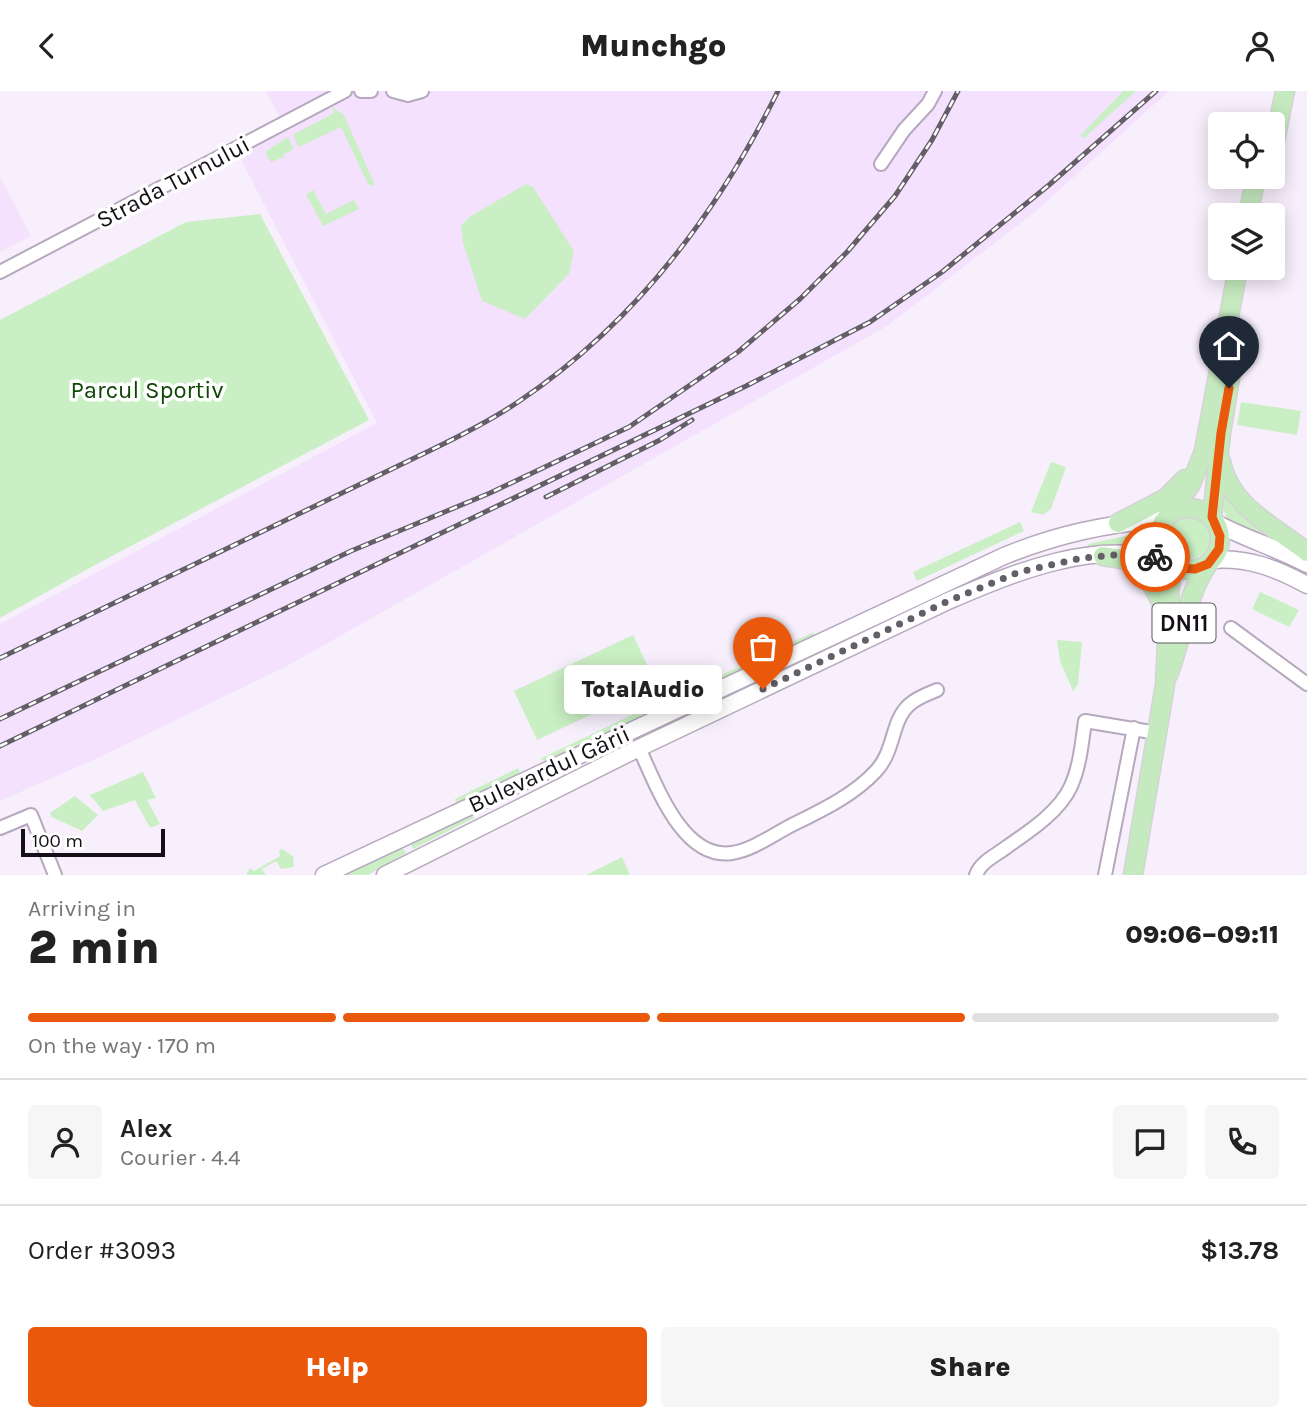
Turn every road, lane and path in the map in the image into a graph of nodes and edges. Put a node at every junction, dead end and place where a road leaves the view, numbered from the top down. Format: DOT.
graph roads {
  1 [pos="345,91"];
  2 [pos="361,91"];
  3 [pos="371,91"];
  4 [pos="393,91"];
  5 [pos="422,91"];
  6 [pos="935,91"];
  7 [pos="1273,91"];
  8 [pos="1285,91"];
  9 [pos="1269,112"];
  10 [pos="1281,112"];
  11 [pos="881,164"];
  12 [pos="0,272"];
  13 [pos="1236,280"];
  14 [pos="1248,280"];
  15 [pos="1219,447"];
  16 [pos="1199,463"];
  17 [pos="1168,516"];
  18 [pos="1214,520"];
  19 [pos="1118,523"];
  20 [pos="1307,552"];
  21 [pos="1103,556"];
  22 [pos="1210,562"];
  23 [pos="1169,563"];
  24 [pos="1307,564"];
  25 [pos="1307,585"];
  26 [pos="1169,618"];
  27 [pos="1231,628"];
  28 [pos="1307,684"];
  29 [pos="1165,685"];
  30 [pos="937,690"];
  31 [pos="1134,728"];
  32 [pos="1157,733"];
  33 [pos="639,748"];
  34 [pos="0,828"];
  35 [pos="55,875"];
  36 [pos="324,875"];
  37 [pos="385,875"];
  38 [pos="976,875"];
  39 [pos="1105,875"];
  40 [pos="1133,875"];
  1 -- 12 [label="street, Strada Turnului"];
  2 -- 3 [label="street"];
  4 -- 5 [label="street"];
  6 -- 11 [label="street"];
  7 -- 9 [label="main road"];
  8 -- 10 [label="main road"];
  13 -- 16 [label="main road"];
  14 -- 15 [label="main road"];
  15 -- 18 [label="main road"];
  15 -- 20 [label="main road"];
  16 -- 17 [label="main road"];
  16 -- 19 [label="main road"];
  17 -- 18 [label="main road"];
  17 -- 19 [label="main road, Bulevardul Gării"];
  17 -- 23 [label="main road"];
  18 -- 22 [label="main road"];
  18 -- 24 [label="main road"];
  19 -- 36 [label="main road, Bulevardul Gării"];
  21 -- 23 [label="main road, Bulevardul Gării"];
  21 -- 26 [label="main road"];
  21 -- 33 [label="main road, Bulevardul Gării"];
  22 -- 23 [label="main road"];
  22 -- 25 [label="main road"];
  22 -- 29 [label="main road, DN11"];
  23 -- 26 [label="main road, DN11"];
  26 -- 29 [label="main road, DN11"];
  27 -- 28 [label="street"];
  29 -- 32 [label="main road, DN11"];
  30 -- 33 [label="street"];
  31 -- 32 [label="street"];
  31 -- 38 [label="street"];
  31 -- 39 [label="street"];
  32 -- 40 [label="main road, DN11"];
  33 -- 37 [label="main road, Bulevardul Gării"];
  34 -- 35 [label="street"];
}
